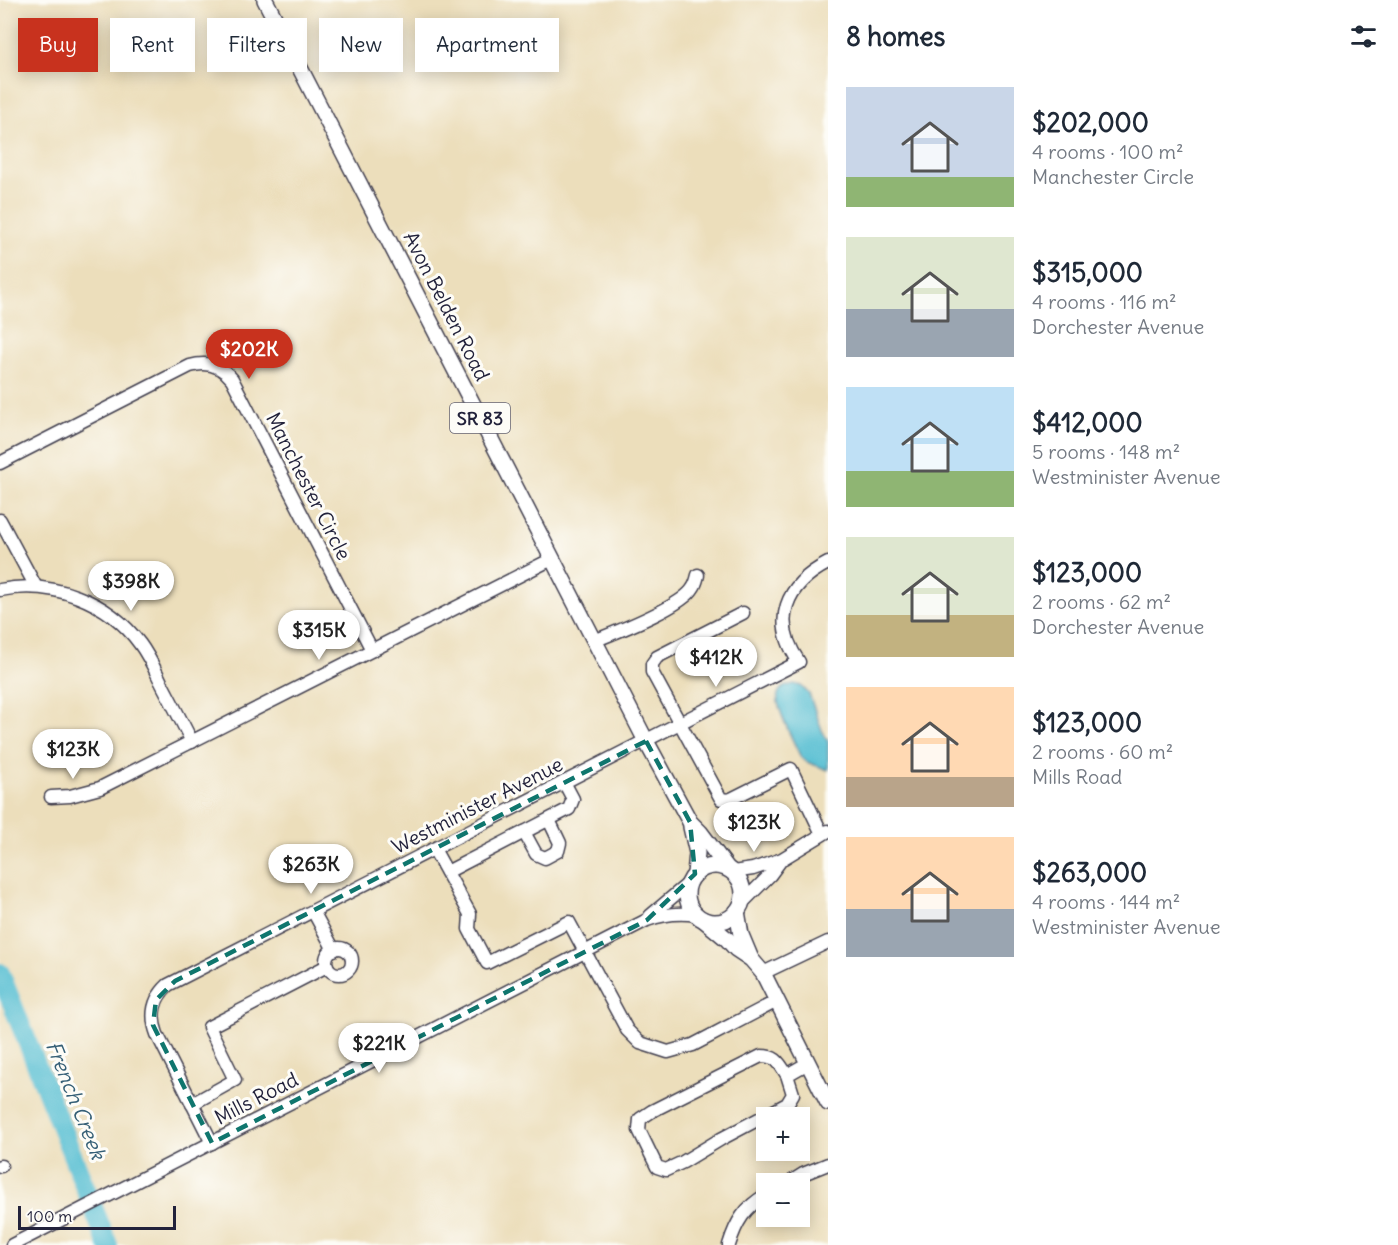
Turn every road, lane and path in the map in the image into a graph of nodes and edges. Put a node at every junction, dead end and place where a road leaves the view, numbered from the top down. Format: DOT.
graph roads {
  1 [pos="265,0"];
  2 [pos="0,463"];
  3 [pos="0,520"];
  4 [pos="552,559"];
  5 [pos="828,563"];
  6 [pos="698,575"];
  7 [pos="36,587"];
  8 [pos="0,590"];
  9 [pos="743,613"];
  10 [pos="594,641"];
  11 [pos="372,650"];
  12 [pos="679,723"];
  13 [pos="646,741"];
  14 [pos="192,742"];
  15 [pos="564,782"];
  16 [pos="51,797"];
  17 [pos="549,820"];
  18 [pos="690,822"];
  19 [pos="524,832"];
  20 [pos="825,832"];
  21 [pos="434,849"];
  22 [pos="782,860"];
  23 [pos="730,870"];
  24 [pos="447,872"];
  25 [pos="692,878"];
  26 [pos="740,907"];
  27 [pos="313,911"];
  28 [pos="700,917"];
  29 [pos="647,920"];
  30 [pos="828,942"];
  31 [pos="334,950"];
  32 [pos="584,952"];
  33 [pos="751,959"];
  34 [pos="327,966"];
  35 [pos="763,973"];
  36 [pos="777,1001"];
  37 [pos="808,1063"];
  38 [pos="787,1075"];
  39 [pos="828,1103"];
  40 [pos="192,1104"];
  41 [pos="212,1143"];
  42 [pos="828,1164"];
  43 [pos="806,1173"];
  44 [pos="756,1201"];
  45 [pos="12,1245"];
  46 [pos="729,1245"];
  1 -- 4 [label="main road, Avon Belden Road / SR 83"];
  2 -- 11 [label="street, Manchester Circle"];
  3 -- 7 [label="street"];
  4 -- 10 [label="main road, Avon Belden Road / SR 83"];
  4 -- 11 [label="street"];
  5 -- 12 [label="street, Westminister Avenue"];
  6 -- 10 [label="street"];
  7 -- 8 [label="street"];
  7 -- 14 [label="street"];
  9 -- 12 [label="street"];
  10 -- 13 [label="main road, Avon Belden Road / SR 83"];
  11 -- 14 [label="street"];
  12 -- 13 [label="street, Westminister Avenue"];
  12 -- 20 [label="street"];
  13 -- 15 [label="street, Westminister Avenue"];
  13 -- 18 [label="main road, Avon Belden Road / SR 83"];
  14 -- 16 [label="street"];
  15 -- 17 [label="street"];
  15 -- 21 [label="street, Westminister Avenue"];
  17 -- 19 [label="street"];
  17 -- 19 [label="street"];
  18 -- 23 [label="main road, Avon Belden Road / SR 83"];
  18 -- 25 [label="main road, Avon Belden Road / SR 83"];
  19 -- 24 [label="street"];
  20 -- 22 [label="street"];
  21 -- 24 [label="street"];
  21 -- 27 [label="street, Westminister Avenue"];
  22 -- 23 [label="street"];
  22 -- 26 [label="street"];
  23 -- 25 [label="main road"];
  23 -- 26 [label="main road"];
  24 -- 32 [label="street"];
  25 -- 28 [label="main road"];
  25 -- 29 [label="street, Mills Road"];
  26 -- 28 [label="main road"];
  26 -- 33 [label="main road"];
  27 -- 31 [label="street"];
  27 -- 40 [label="street, Westminister Avenue"];
  28 -- 29 [label="street, Mills Road"];
  28 -- 33 [label="main road"];
  29 -- 32 [label="street, Mills Road"];
  30 -- 35 [label="street"];
  31 -- 34 [label="street"];
  31 -- 34 [label="street"];
  32 -- 36 [label="street"];
  32 -- 41 [label="street, Mills Road"];
  33 -- 35 [label="main road"];
  34 -- 40 [label="street"];
  35 -- 36 [label="main road"];
  36 -- 37 [label="main road"];
  37 -- 38 [label="street"];
  37 -- 39 [label="main road"];
  38 -- 38 [label="street"];
  40 -- 41 [label="street, Westminister Avenue"];
  41 -- 45 [label="street, Mills Road"];
  42 -- 43 [label="street"];
  44 -- 46 [label="street"];
}
